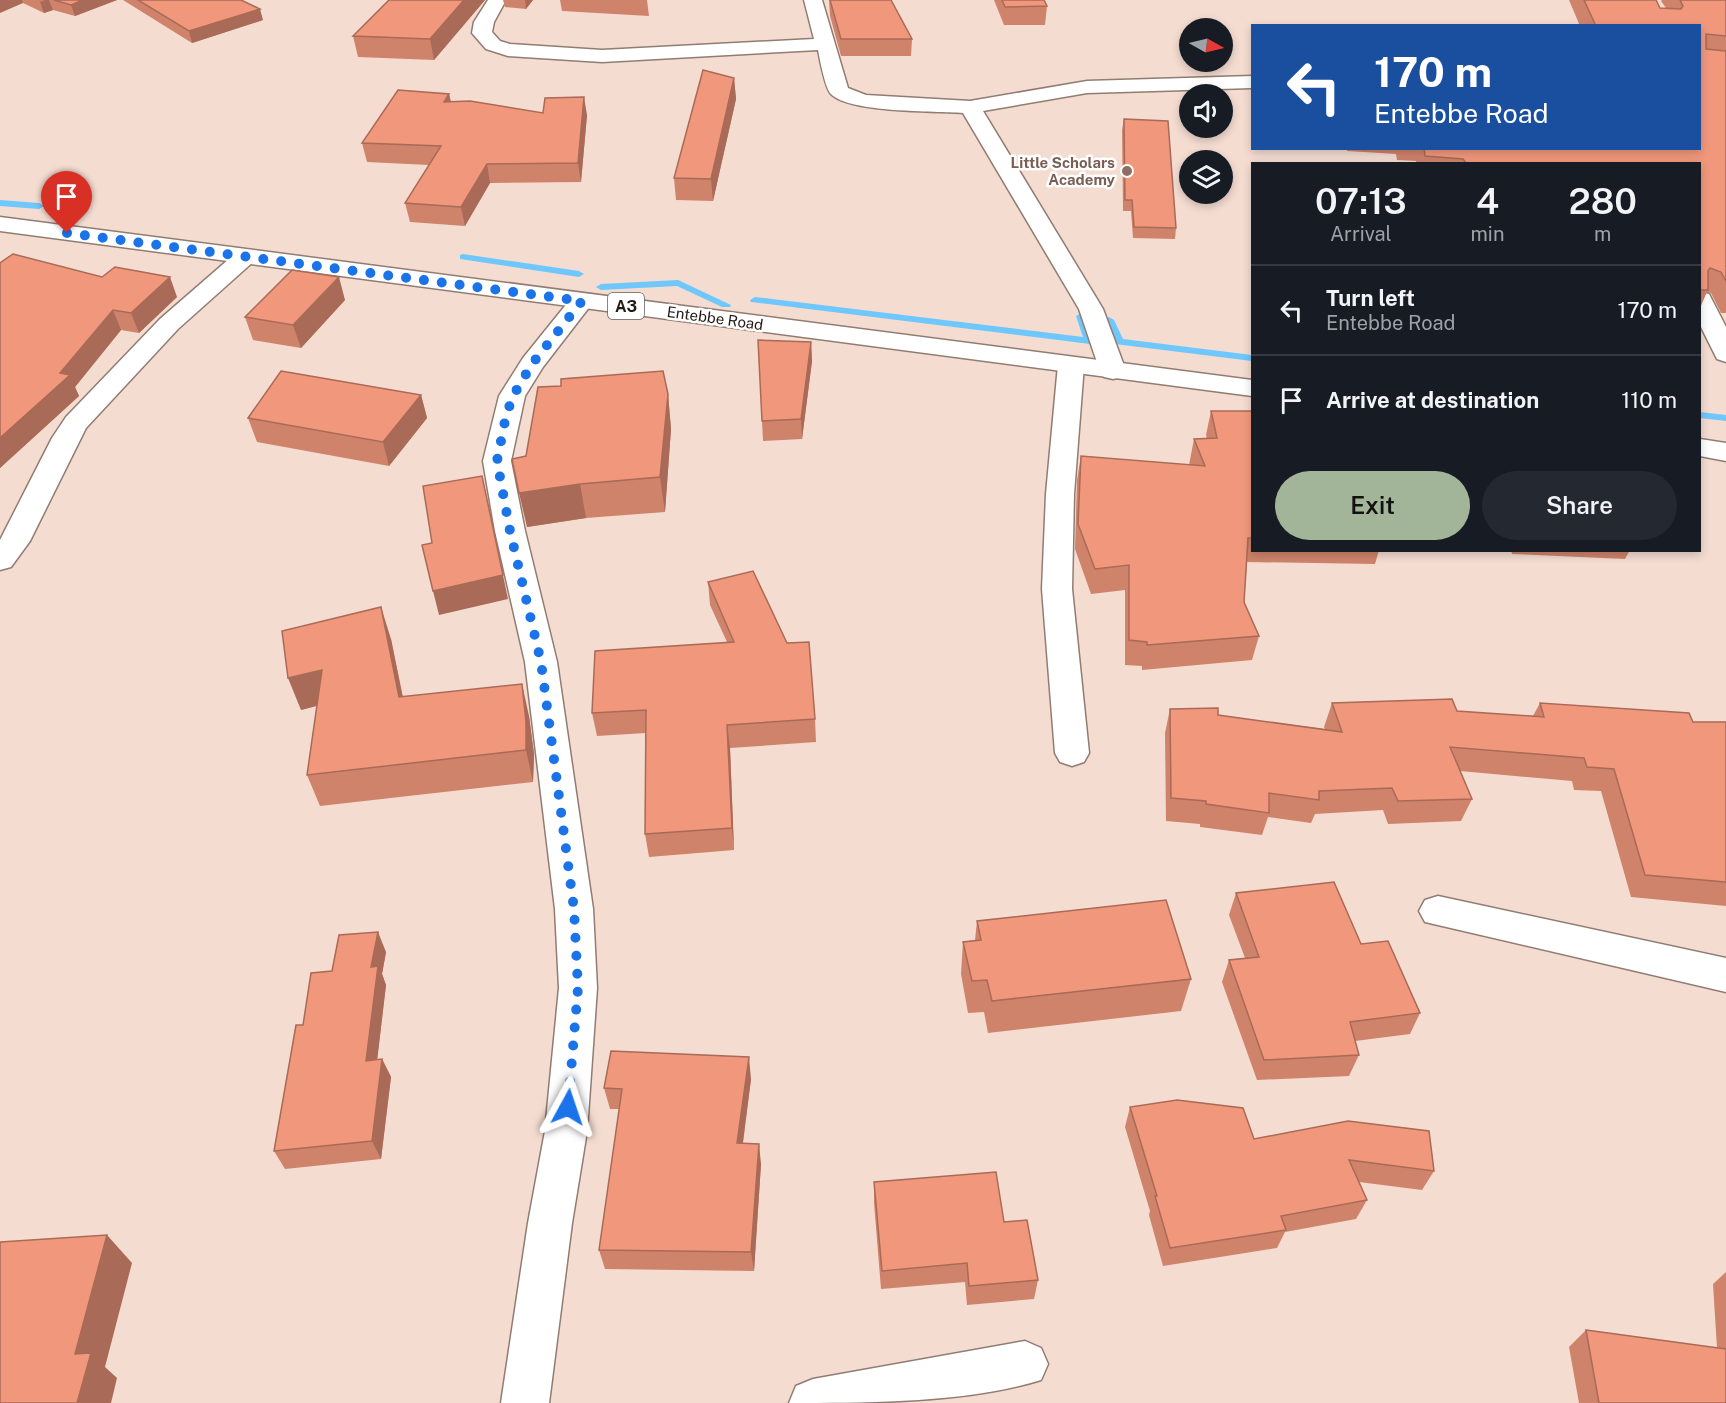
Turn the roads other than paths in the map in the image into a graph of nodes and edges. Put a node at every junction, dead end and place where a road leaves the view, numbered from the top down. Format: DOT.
graph roads {
  1 [pos="497,0"];
  2 [pos="813,0"];
  3 [pos="825,44"];
  4 [pos="1251,82"];
  5 [pos="970,107"];
  6 [pos="0,224"];
  7 [pos="245,257"];
  8 [pos="582,301"];
  9 [pos="1701,301"];
  10 [pos="1726,354"];
  11 [pos="1071,365"];
  12 [pos="1113,371"];
  13 [pos="1251,388"];
  14 [pos="1701,448"];
  15 [pos="1726,452"];
  16 [pos="5,546"];
  17 [pos="1072,753"];
  18 [pos="1437,911"];
  19 [pos="1726,975"];
  20 [pos="1025,1364"];
  21 [pos="525,1403"];
  22 [pos="813,1403"];
  1 -- 3 [label="street"];
  2 -- 3 [label="street"];
  3 -- 5 [label="street"];
  4 -- 5 [label="street"];
  5 -- 12 [label="street"];
  6 -- 7 [label="street, Entebbe Road / A3"];
  7 -- 8 [label="street, Entebbe Road / A3"];
  7 -- 16 [label="street"];
  8 -- 11 [label="street, Entebbe Road / A3"];
  8 -- 21 [label="street"];
  9 -- 10 [label="street"];
  11 -- 12 [label="street, Entebbe Road / A3"];
  11 -- 17 [label="street"];
  12 -- 13 [label="street, Entebbe Road / A3"];
  14 -- 15 [label="street"];
  18 -- 19 [label="street"];
  20 -- 22 [label="street"];
}
